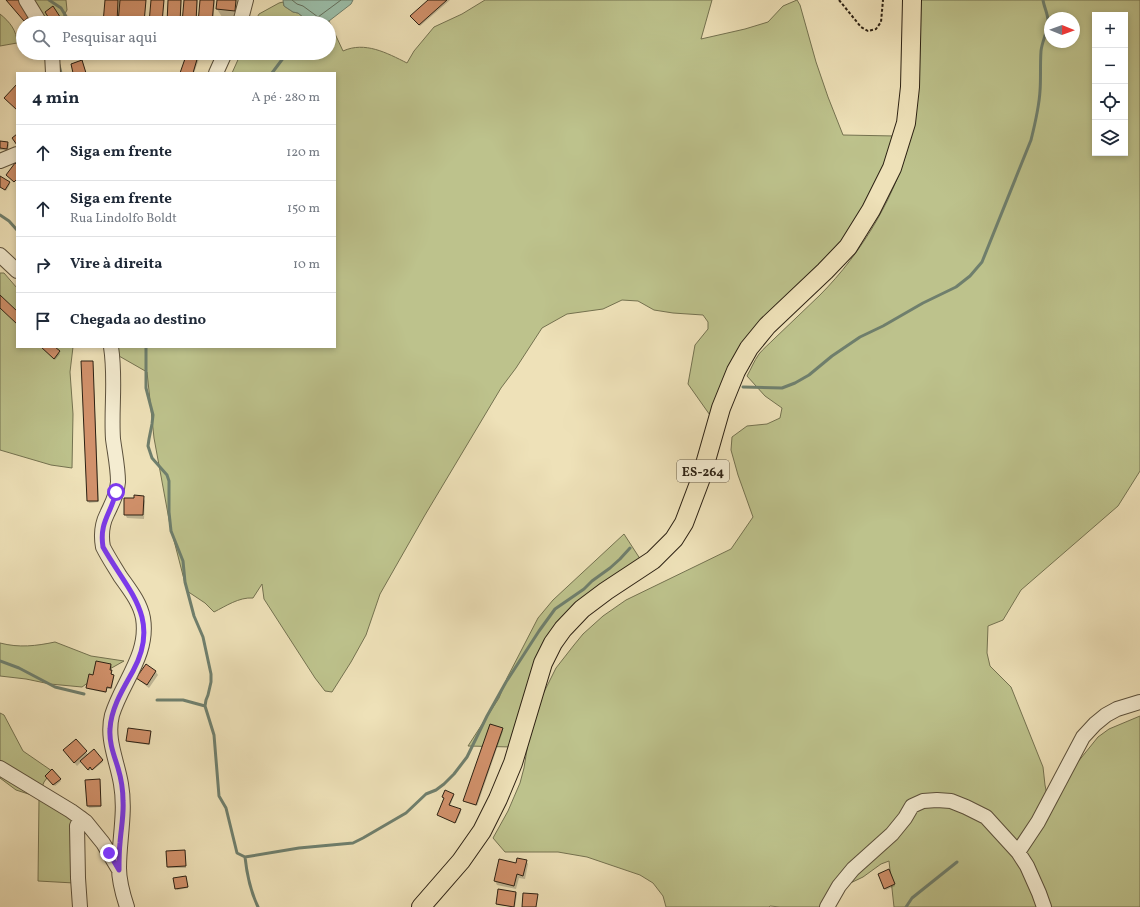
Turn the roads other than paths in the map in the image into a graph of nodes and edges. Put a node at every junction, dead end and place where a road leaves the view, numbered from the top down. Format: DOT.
graph roads {
  1 [pos="26,0"];
  2 [pos="246,0"];
  3 [pos="912,0"];
  4 [pos="36,16"];
  5 [pos="242,16"];
  6 [pos="52,60"];
  7 [pos="222,60"];
  8 [pos="53,72"];
  9 [pos="216,72"];
  10 [pos="16,154"];
  11 [pos="0,161"];
  12 [pos="0,255"];
  13 [pos="16,270"];
  14 [pos="100,348"];
  15 [pos="111,348"];
  16 [pos="113,373"];
  17 [pos="1140,702"];
  18 [pos="0,768"];
  19 [pos="80,818"];
  20 [pos="1018,852"];
  21 [pos="119,870"];
  22 [pos="80,907"];
  23 [pos="127,907"];
  24 [pos="424,907"];
  25 [pos="826,907"];
  26 [pos="1044,907"];
  1 -- 4 [label="street"];
  2 -- 5 [label="street"];
  3 -- 24 [label="main road, ES-264"];
  6 -- 8 [label="street"];
  7 -- 9 [label="street"];
  10 -- 11 [label="street"];
  12 -- 13 [label="street"];
  14 -- 16 [label="street"];
  15 -- 16 [label="street"];
  16 -- 21 [label="street"];
  17 -- 20 [label="street"];
  18 -- 19 [label="street"];
  19 -- 21 [label="street"];
  19 -- 22 [label="street"];
  20 -- 25 [label="street"];
  20 -- 26 [label="street"];
  21 -- 23 [label="street"];
}
